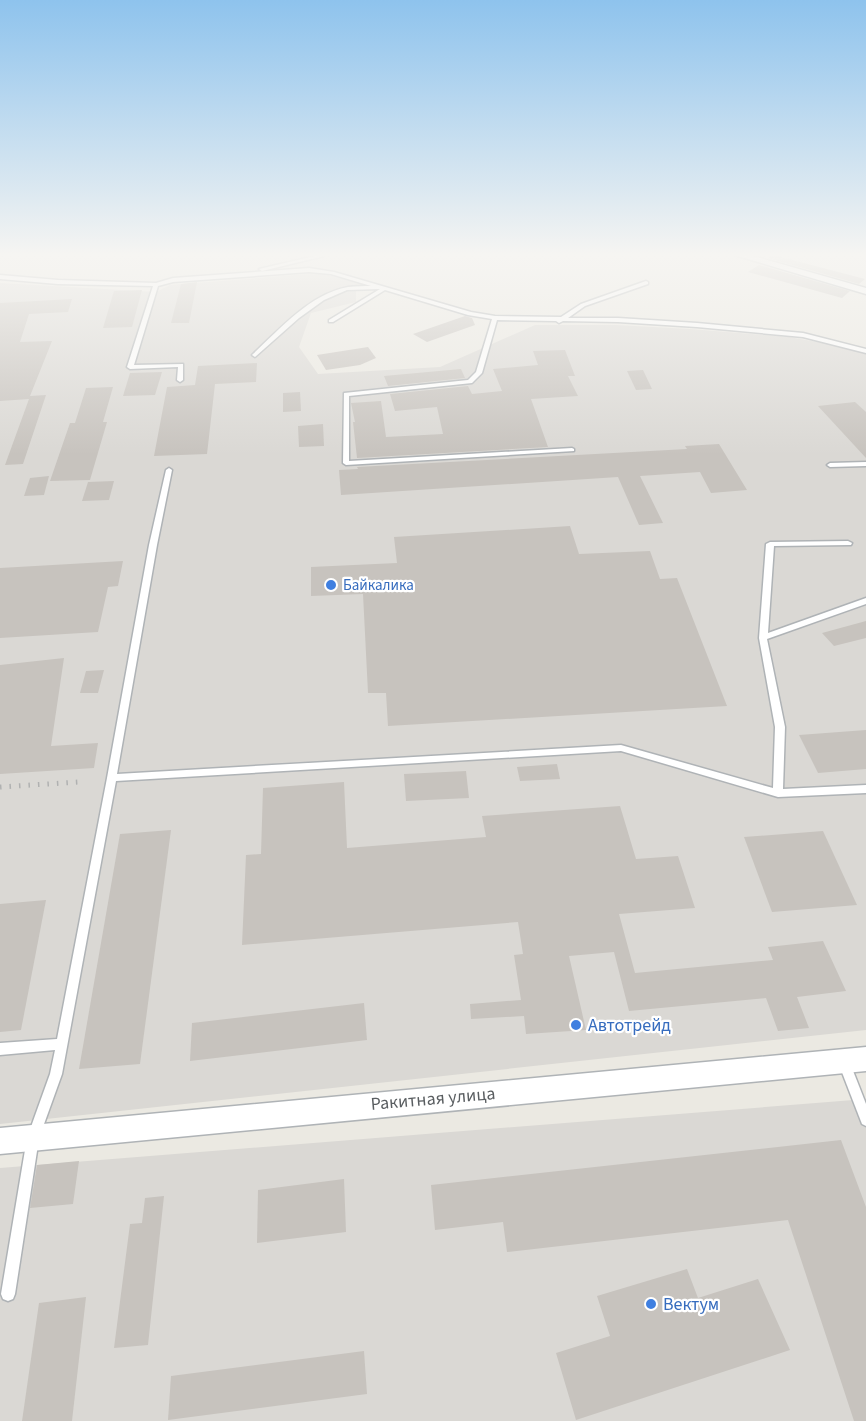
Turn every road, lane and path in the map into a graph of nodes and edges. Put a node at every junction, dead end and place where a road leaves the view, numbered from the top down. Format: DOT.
graph roads {
  1 [pos="144,322"];
  2 [pos="293,322"];
  3 [pos="494,322"];
  4 [pos="653,322"];
  5 [pos="866,351"];
  6 [pos="255,355"];
  7 [pos="180,380"];
  8 [pos="572,450"];
  9 [pos="866,464"];
  10 [pos="830,465"];
  11 [pos="169,470"];
  12 [pos="848,543"];
  13 [pos="866,601"];
  14 [pos="763,638"];
  15 [pos="112,778"];
  16 [pos="866,789"];
  17 [pos="778,793"];
  18 [pos="62,1044"];
  19 [pos="0,1049"];
  20 [pos="855,1060"];
  21 [pos="866,1120"];
  22 [pos="33,1138"];
  23 [pos="0,1141"];
  24 [pos="8,1294"];
  1 -- 7 [label="lane"];
  2 -- 6 [label="lane"];
  3 -- 8 [label="lane"];
  4 -- 5 [label="lane"];
  9 -- 10 [label="lane"];
  11 -- 15 [label="lane"];
  12 -- 14 [label="lane"];
  13 -- 14 [label="lane"];
  14 -- 17 [label="lane"];
  15 -- 17 [label="lane"];
  15 -- 18 [label="lane"];
  16 -- 17 [label="lane"];
  18 -- 19 [label="lane"];
  18 -- 22 [label="lane"];
  20 -- 21 [label="lane"];
  20 -- 22 [label="street, Ракитная улица"];
  22 -- 23 [label="street, Ракитная улица"];
  22 -- 24 [label="lane"];
}
